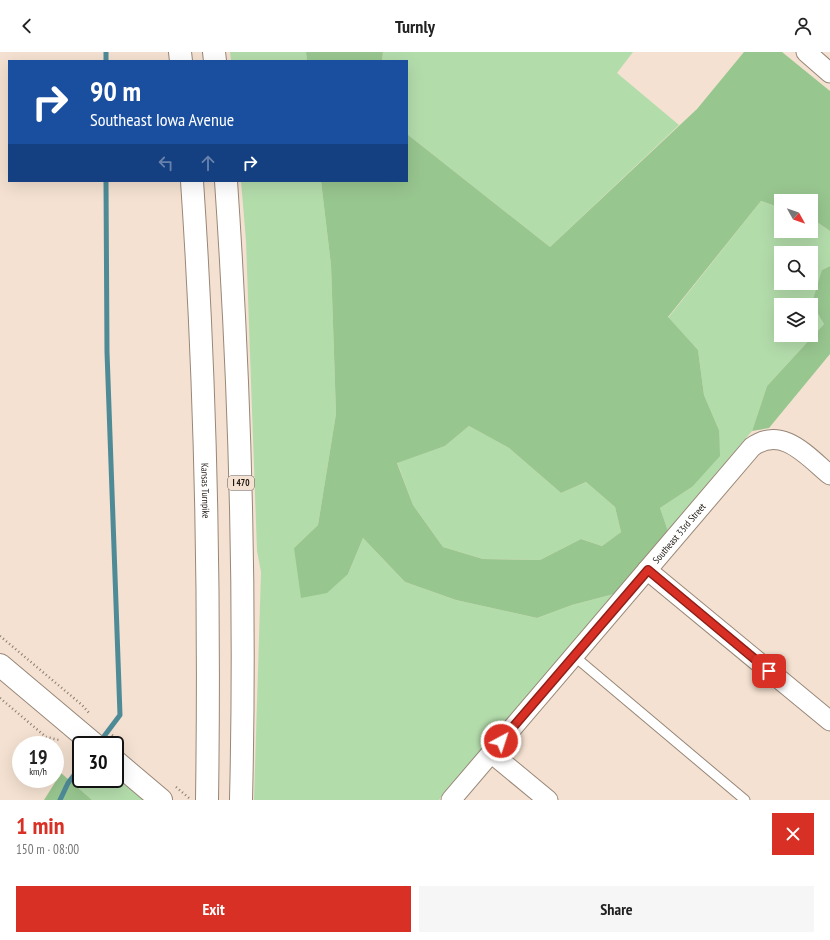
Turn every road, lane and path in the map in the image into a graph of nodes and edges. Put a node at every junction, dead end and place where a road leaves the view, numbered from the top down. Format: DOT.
graph roads {
  1 [pos="806,52"];
  2 [pos="830,73"];
  3 [pos="192,182"];
  4 [pos="226,182"];
  5 [pos="830,475"];
  6 [pos="648,570"];
  7 [pos="0,636"];
  8 [pos="574,656"];
  9 [pos="0,665"];
  10 [pos="0,698"];
  11 [pos="94,720"];
  12 [pos="830,721"];
  13 [pos="64,732"];
  14 [pos="74,736"];
  15 [pos="491,753"];
  16 [pos="124,769"];
  17 [pos="241,793"];
  18 [pos="161,800"];
  19 [pos="207,800"];
  20 [pos="451,800"];
  21 [pos="548,800"];
  22 [pos="745,800"];
  1 -- 2 [label="street"];
  3 -- 19 [label="main road, Kansas Turnpike"];
  4 -- 17 [label="main road, I 470"];
  5 -- 6 [label="street, Southeast 33rd Street"];
  6 -- 8 [label="street, Southeast 33rd Street"];
  6 -- 12 [label="street"];
  7 -- 11 [label="path"];
  8 -- 15 [label="street, Southeast 33rd Street"];
  8 -- 22 [label="lane"];
  9 -- 13 [label="main road"];
  10 -- 13 [label="path"];
  13 -- 14 [label="main road"];
  15 -- 20 [label="street, Southeast 33rd Street"];
  15 -- 21 [label="street"];
  16 -- 18 [label="main road"];
}
